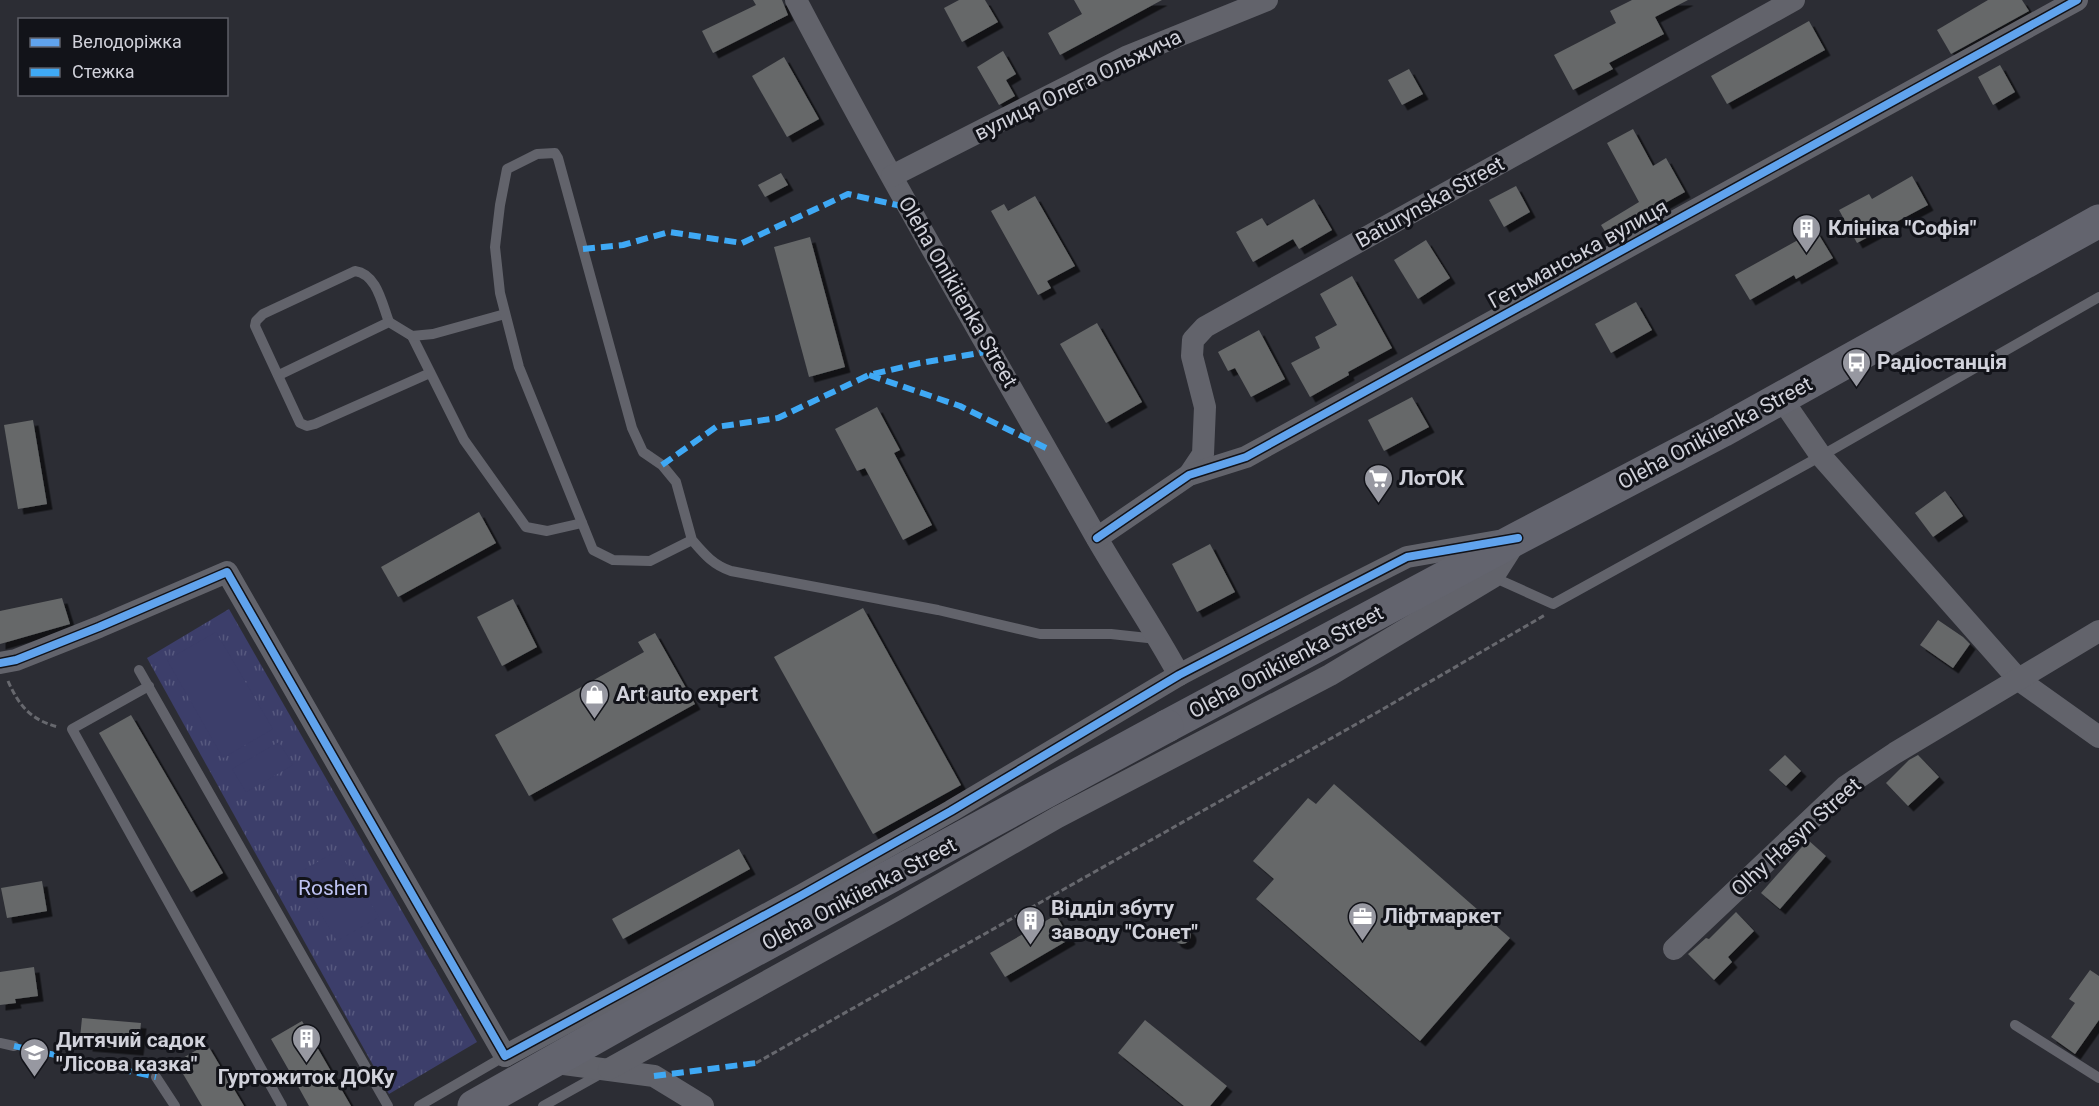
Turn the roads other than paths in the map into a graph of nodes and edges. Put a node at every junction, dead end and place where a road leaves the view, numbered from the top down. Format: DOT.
graph roads {
  1 [pos="796,0"];
  2 [pos="1268,0"];
  3 [pos="1794,0"];
  4 [pos="2077,0"];
  5 [pos="892,176"];
  6 [pos="2099,221"];
  7 [pos="2099,297"];
  8 [pos="505,314"];
  9 [pos="388,322"];
  10 [pos="412,336"];
  11 [pos="430,373"];
  12 [pos="279,375"];
  13 [pos="1781,398"];
  14 [pos="1821,456"];
  15 [pos="1189,475"];
  16 [pos="582,523"];
  17 [pos="1518,537"];
  18 [pos="1097,538"];
  19 [pos="692,540"];
  20 [pos="1493,577"];
  21 [pos="2099,631"];
  22 [pos="1160,640"];
  23 [pos="0,663"];
  24 [pos="139,670"];
  25 [pos="1179,675"];
  26 [pos="2019,680"];
  27 [pos="149,686"];
  28 [pos="2099,737"];
  29 [pos="951,811"];
  30 [pos="980,862"];
  31 [pos="1674,949"];
  32 [pos="2015,1024"];
  33 [pos="0,1043"];
  34 [pos="14,1046"];
  35 [pos="505,1056"];
  36 [pos="609,1069"];
  37 [pos="156,1077"];
  38 [pos="2099,1078"];
  39 [pos="174,1106"];
  40 [pos="282,1106"];
  41 [pos="388,1106"];
  42 [pos="419,1106"];
  43 [pos="474,1106"];
  44 [pos="543,1106"];
  45 [pos="703,1106"];
  1 -- 5 [label="street, Oleha Onikiienka Street"];
  2 -- 5 [label="street, вулиця Олега Ольжича"];
  3 -- 15 [label="street, Baturynska Street"];
  4 -- 15 [label="street, Гетьманська вулиця"];
  5 -- 18 [label="street, Oleha Onikiienka Street"];
  6 -- 13 [label="main road, Oleha Onikiienka Street"];
  7 -- 14 [label="lane"];
  8 -- 10 [label="lane"];
  8 -- 16 [label="lane"];
  8 -- 19 [label="lane"];
  9 -- 10 [label="lane"];
  9 -- 12 [label="lane"];
  9 -- 12 [label="lane"];
  10 -- 11 [label="lane"];
  11 -- 12 [label="lane"];
  11 -- 16 [label="lane"];
  13 -- 14 [label="street"];
  13 -- 17 [label="main road, Oleha Onikiienka Street"];
  14 -- 20 [label="lane"];
  14 -- 26 [label="street"];
  15 -- 18 [label="street, Гетьманська вулиця"];
  16 -- 19 [label="lane"];
  17 -- 20 [label="street"];
  17 -- 25 [label="street"];
  17 -- 43 [label="main road, Oleha Onikiienka Street, bridge"];
  18 -- 22 [label="street, Oleha Onikiienka Street"];
  19 -- 22 [label="lane"];
  20 -- 30 [label="street"];
  21 -- 26 [label="street, Olhy Hasyn Street"];
  22 -- 25 [label="street, Oleha Onikiienka Street"];
  23 -- 35 [label="street"];
  24 -- 27 [label="lane"];
  25 -- 29 [label="street"];
  26 -- 28 [label="street"];
  26 -- 31 [label="street, Olhy Hasyn Street"];
  27 -- 40 [label="lane"];
  27 -- 41 [label="lane"];
  29 -- 30 [label="street"];
  29 -- 35 [label="street"];
  30 -- 36 [label="street"];
  32 -- 38 [label="lane"];
  33 -- 34 [label="lane"];
  35 -- 36 [label="street"];
  35 -- 42 [label="lane"];
  36 -- 44 [label="lane"];
  36 -- 45 [label="street"];
  37 -- 39 [label="lane"];
}
